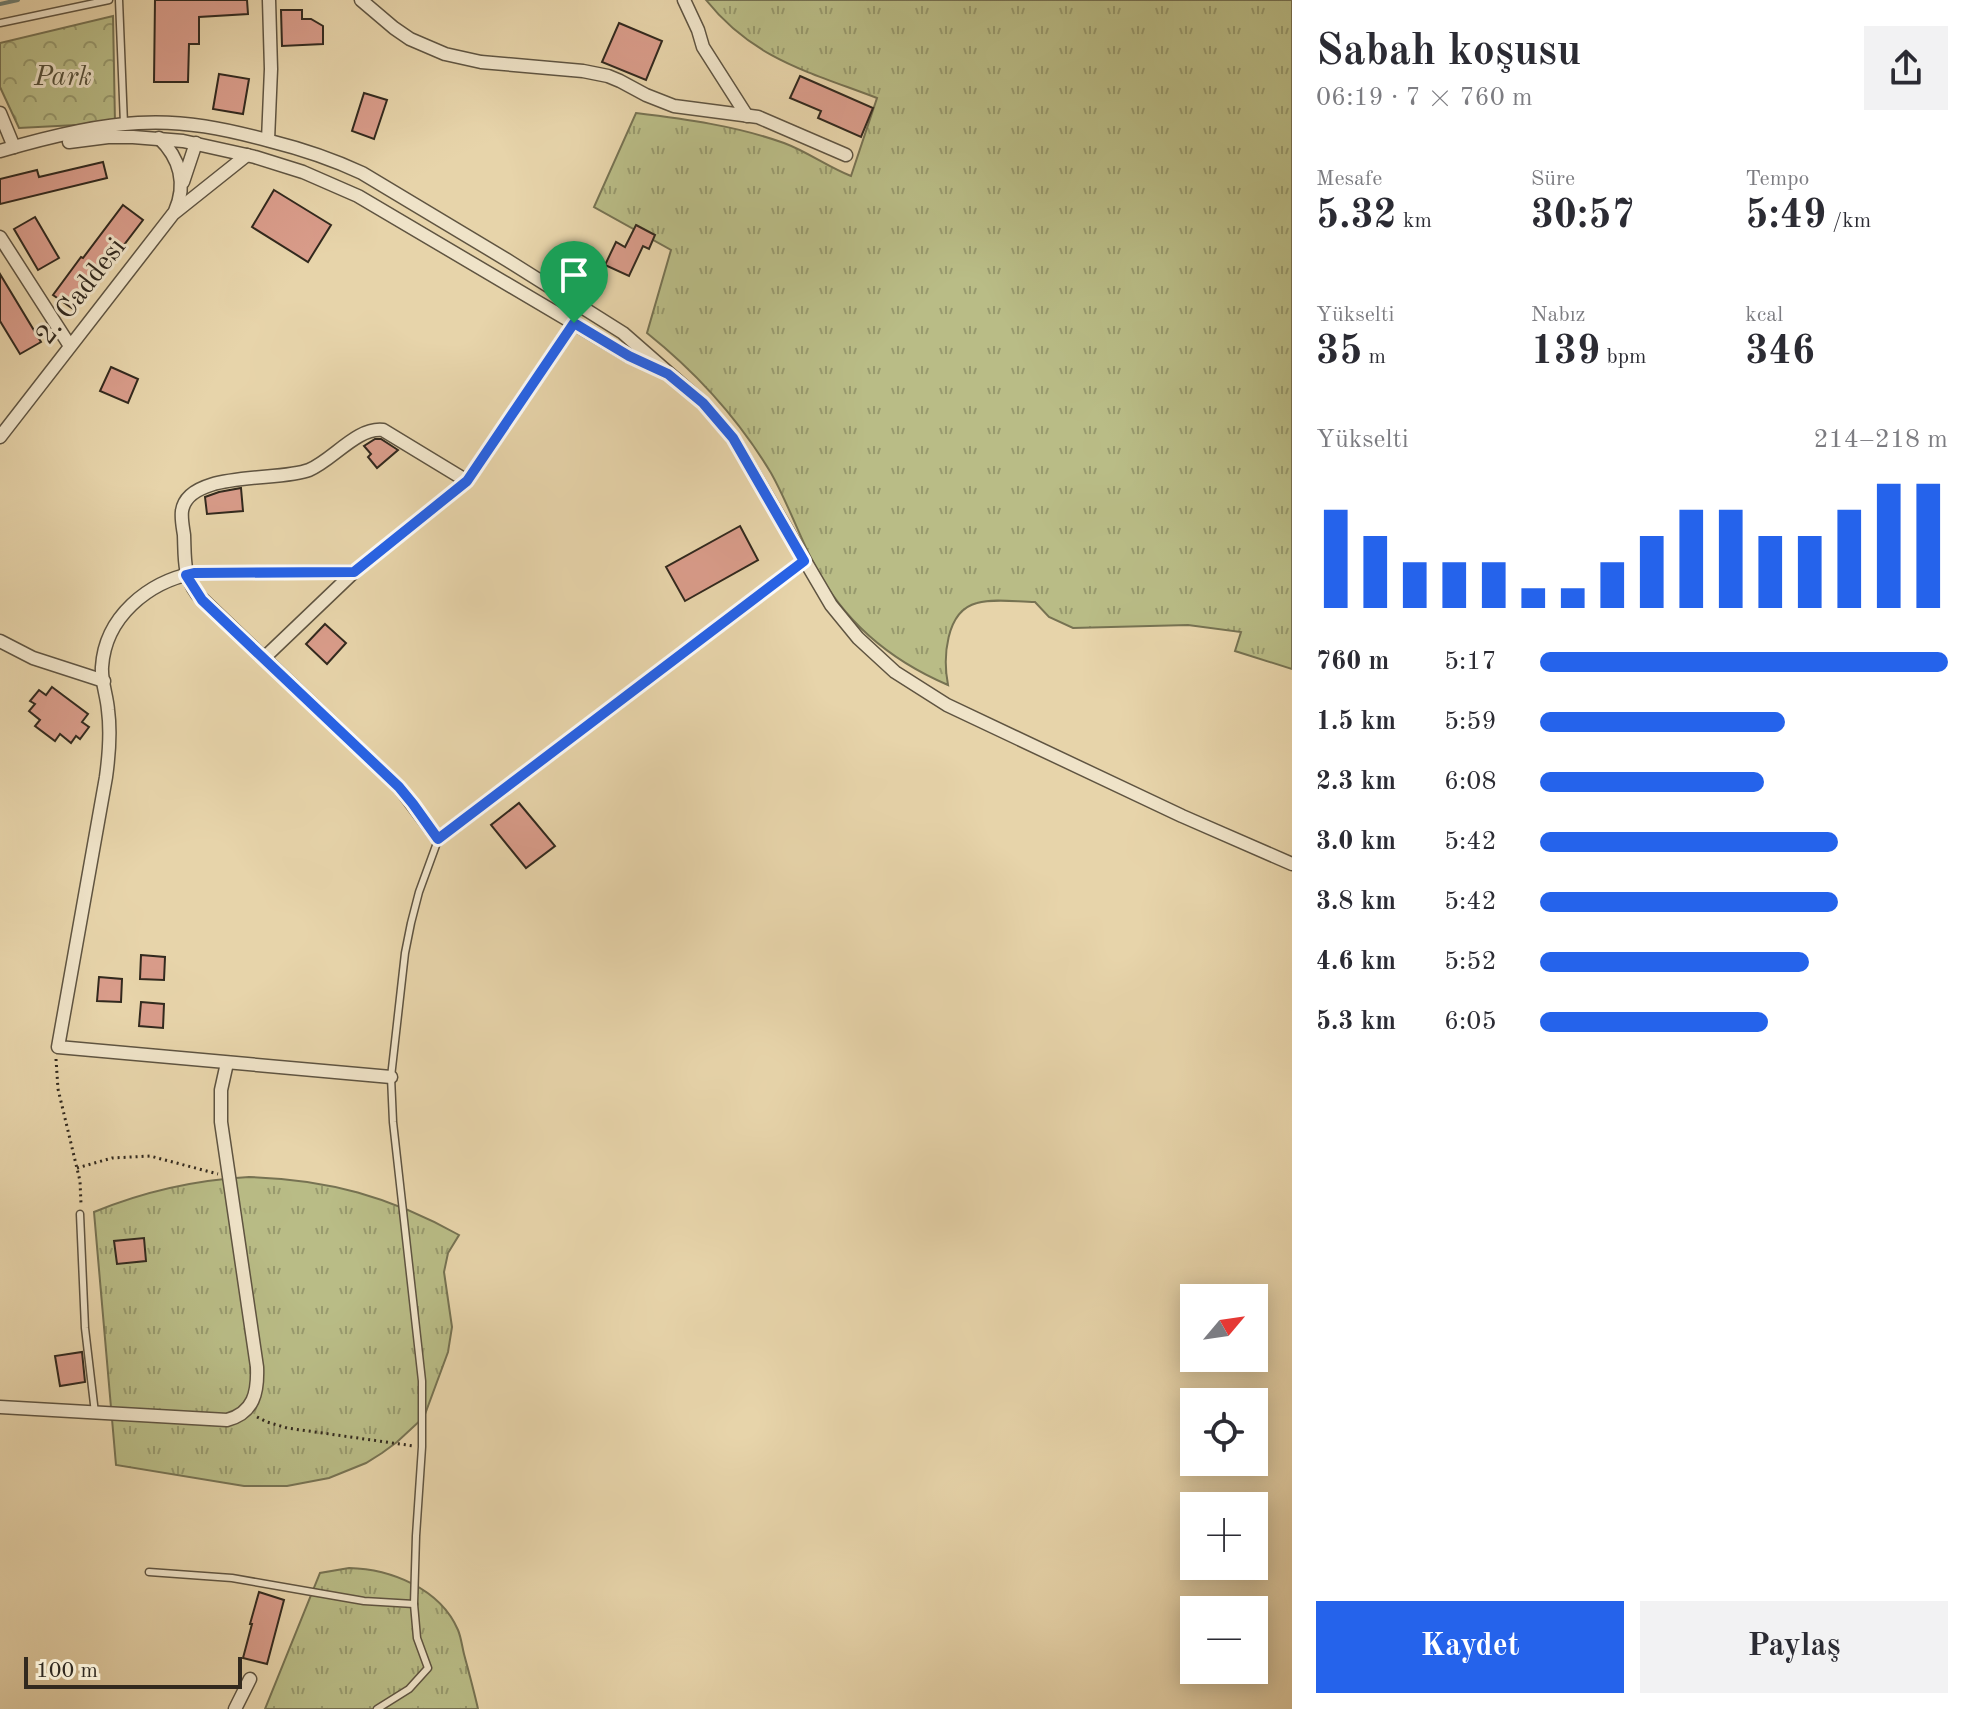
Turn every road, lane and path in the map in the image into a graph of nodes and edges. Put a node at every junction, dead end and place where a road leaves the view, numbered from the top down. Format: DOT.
graph roads {
  1 [pos="109,0"];
  2 [pos="119,0"];
  3 [pos="269,0"];
  4 [pos="361,0"];
  5 [pos="684,0"];
  6 [pos="0,23"];
  7 [pos="0,113"];
  8 [pos="747,116"];
  9 [pos="124,124"];
  10 [pos="158,138"];
  11 [pos="268,140"];
  12 [pos="34,142"];
  13 [pos="196,143"];
  14 [pos="14,147"];
  15 [pos="0,151"];
  16 [pos="247,155"];
  17 [pos="846,155"];
  18 [pos="181,189"];
  19 [pos="173,214"];
  20 [pos="0,237"];
  21 [pos="574,323"];
  22 [pos="70,346"];
  23 [pos="668,374"];
  24 [pos="0,437"];
  25 [pos="467,481"];
  26 [pos="804,561"];
  27 [pos="354,572"];
  28 [pos="186,575"];
  29 [pos="0,641"];
  30 [pos="264,658"];
  31 [pos="104,681"];
  32 [pos="438,839"];
  33 [pos="1292,864"];
  34 [pos="58,1047"];
  35 [pos="227,1063"];
  36 [pos="391,1077"];
  37 [pos="77,1168"];
  38 [pos="229,1177"];
  39 [pos="80,1214"];
  40 [pos="0,1407"];
  41 [pos="248,1410"];
  42 [pos="95,1413"];
  43 [pos="422,1447"];
  44 [pos="149,1572"];
  45 [pos="414,1604"];
  46 [pos="250,1679"];
  47 [pos="235,1709"];
  48 [pos="377,1709"];
  1 -- 6 [label="lane"];
  2 -- 9 [label="lane"];
  3 -- 11 [label="street"];
  4 -- 8 [label="street"];
  5 -- 8 [label="street"];
  7 -- 14 [label="street"];
  8 -- 17 [label="street"];
  9 -- 11 [label="street"];
  9 -- 12 [label="street"];
  10 -- 12 [label="street"];
  10 -- 13 [label="street"];
  10 -- 18 [label="street"];
  11 -- 23 [label="street"];
  12 -- 14 [label="street"];
  13 -- 16 [label="street"];
  13 -- 18 [label="street"];
  14 -- 15 [label="street"];
  16 -- 19 [label="street"];
  16 -- 21 [label="street"];
  18 -- 19 [label="street"];
  19 -- 22 [label="street, 2. Caddesi"];
  20 -- 22 [label="street"];
  21 -- 23 [label="street"];
  21 -- 25 [label="street"];
  22 -- 24 [label="street, 2. Caddesi"];
  23 -- 26 [label="street"];
  25 -- 27 [label="street"];
  25 -- 28 [label="street"];
  26 -- 32 [label="street"];
  26 -- 33 [label="street"];
  27 -- 28 [label="street"];
  27 -- 30 [label="street"];
  28 -- 30 [label="street"];
  28 -- 31 [label="street"];
  29 -- 31 [label="street"];
  30 -- 32 [label="street"];
  31 -- 34 [label="street"];
  32 -- 36 [label="lane"];
  34 -- 35 [label="street"];
  34 -- 37 [label="path"];
  35 -- 36 [label="street"];
  35 -- 38 [label="street"];
  36 -- 43 [label="lane"];
  37 -- 38 [label="path"];
  37 -- 39 [label="path"];
  38 -- 41 [label="street"];
  39 -- 42 [label="lane"];
  40 -- 42 [label="street"];
  41 -- 42 [label="street"];
  41 -- 43 [label="path"];
  43 -- 45 [label="lane"];
  44 -- 45 [label="lane"];
  45 -- 48 [label="lane"];
  46 -- 47 [label="street"];
}
